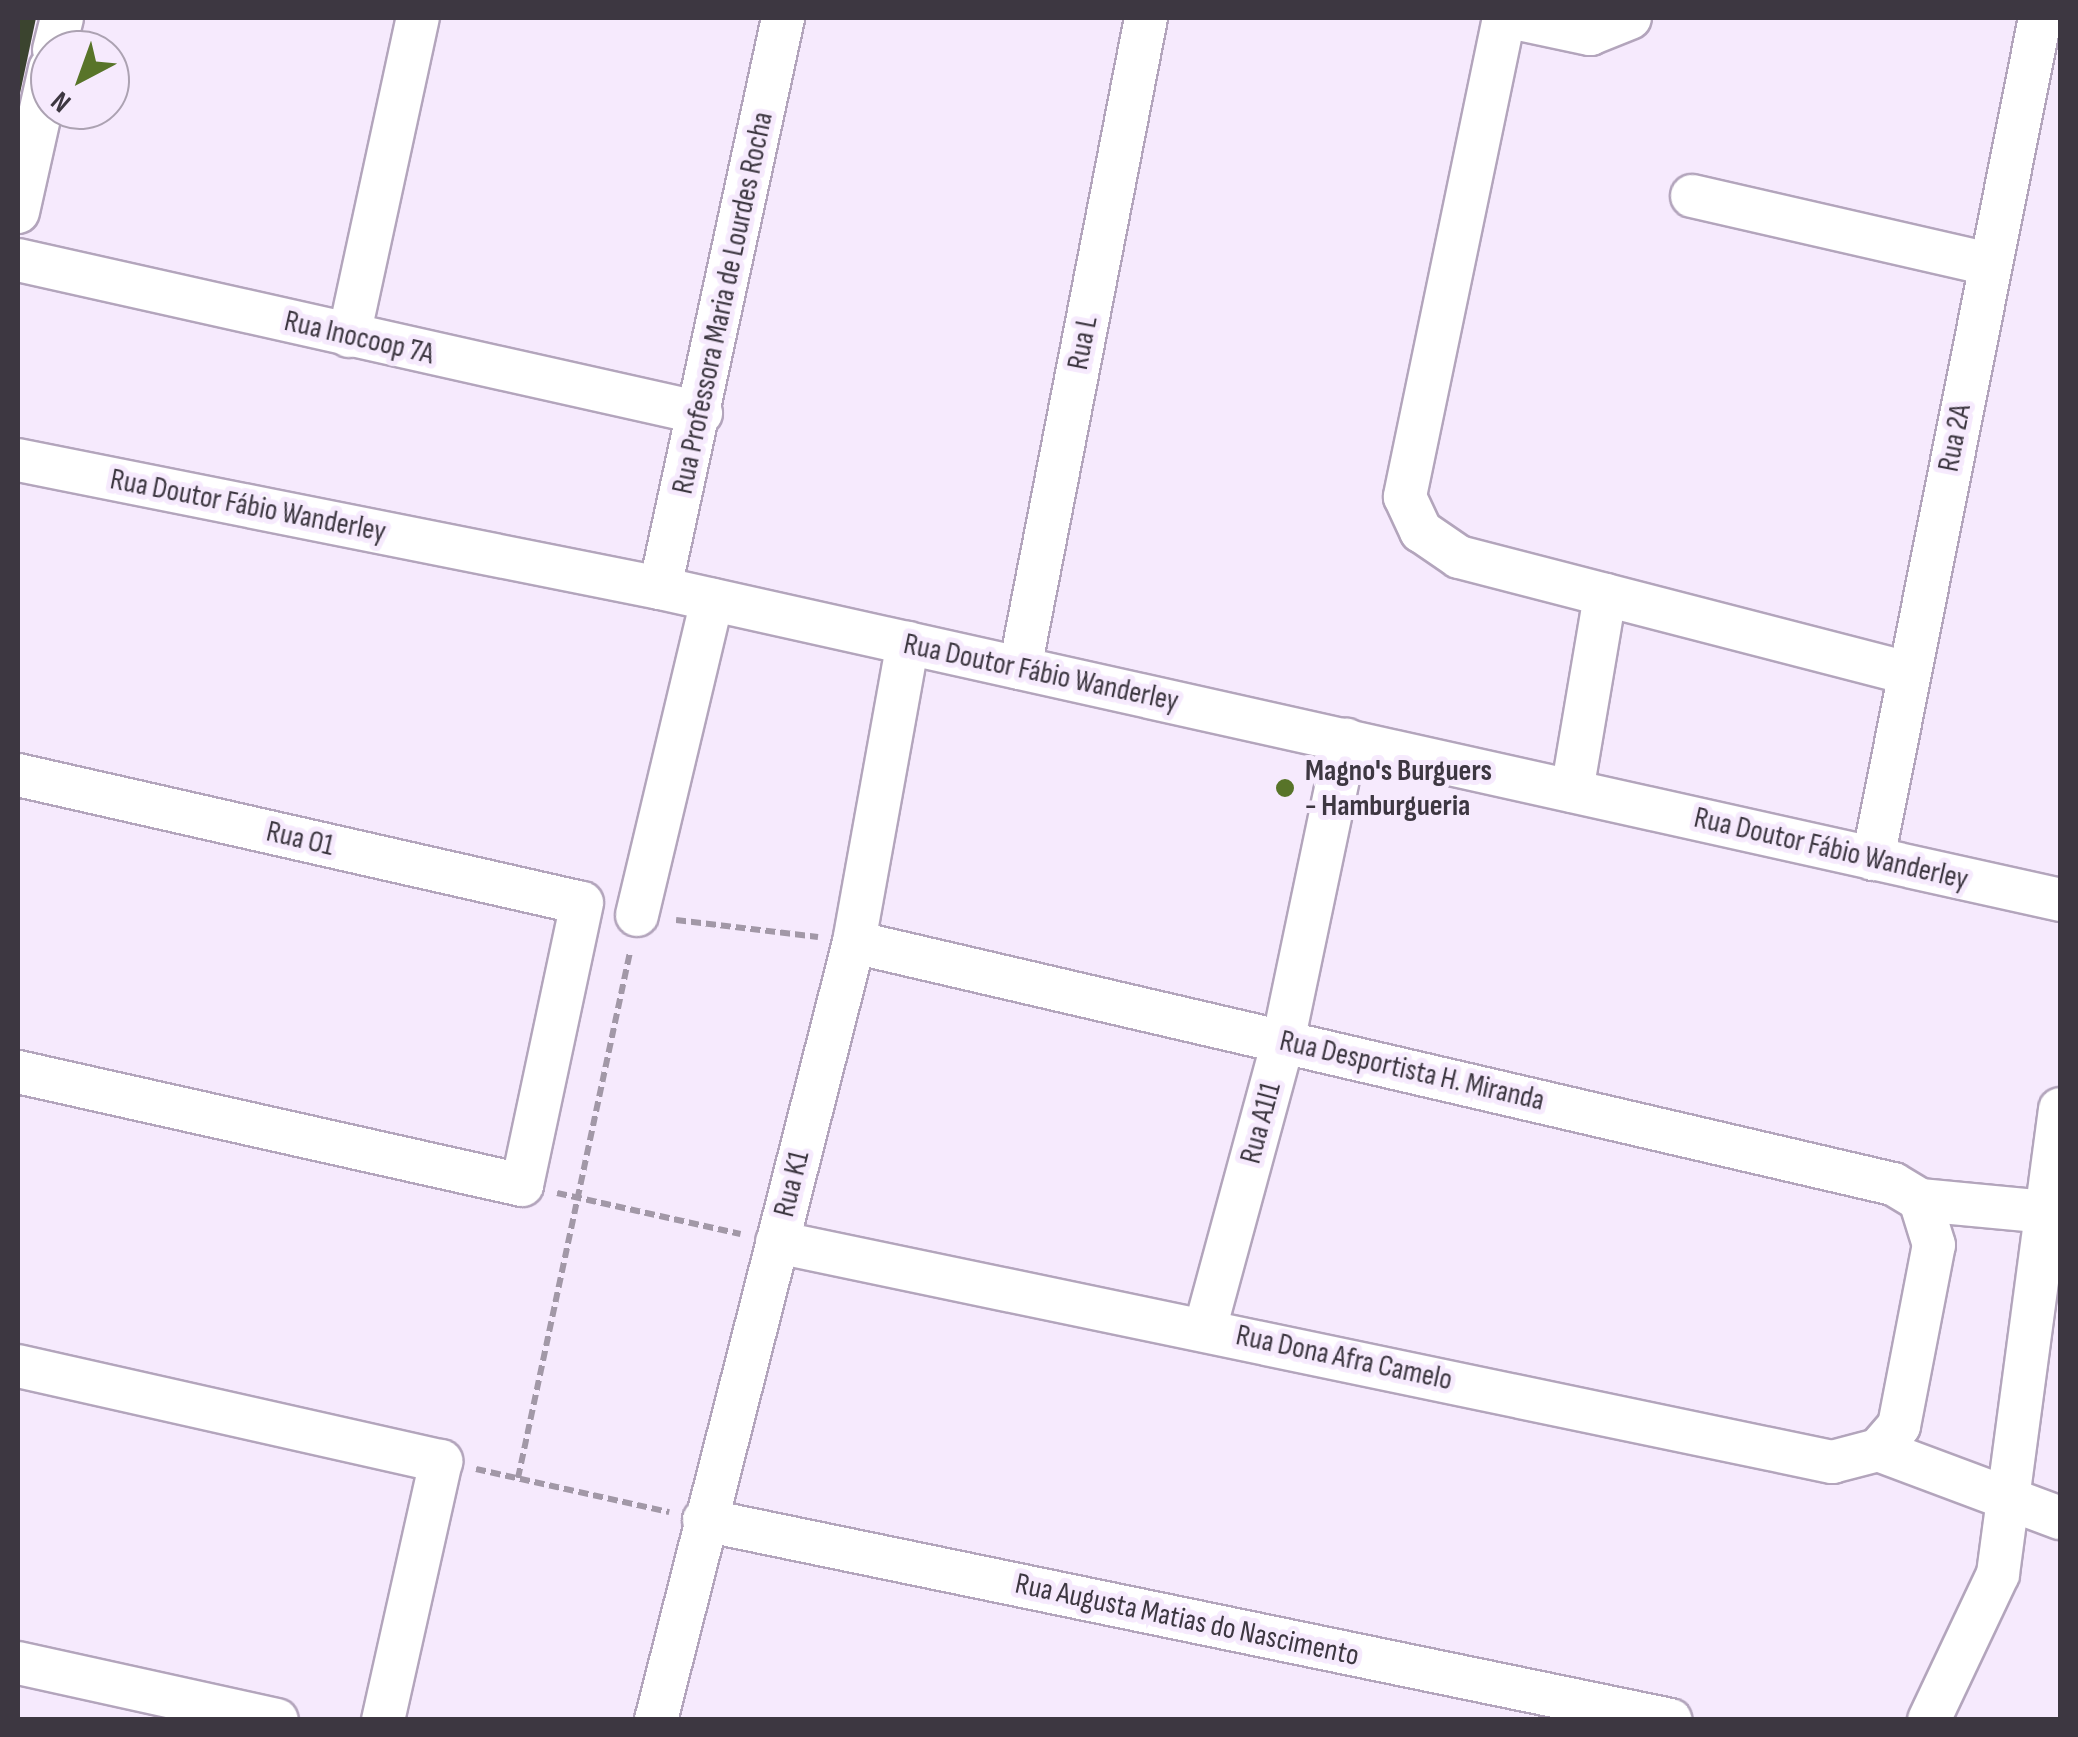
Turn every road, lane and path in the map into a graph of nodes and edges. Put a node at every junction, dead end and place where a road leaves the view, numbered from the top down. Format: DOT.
graph roads {
  1 [pos="418,18"];
  2 [pos="783,18"];
  3 [pos="1146,18"];
  4 [pos="1504,18"];
  5 [pos="1514,18"];
  6 [pos="1630,18"];
  7 [pos="2040,18"];
  8 [pos="36,130"];
  9 [pos="1692,196"];
  10 [pos="18,212"];
  11 [pos="18,260"];
  12 [pos="1990,264"];
  13 [pos="348,336"];
  14 [pos="701,413"];
  15 [pos="18,460"];
  16 [pos="660,588"];
  17 [pos="1605,595"];
  18 [pos="712,600"];
  19 [pos="908,644"];
  20 [pos="1020,668"];
  21 [pos="1909,673"];
  22 [pos="1346,740"];
  23 [pos="18,775"];
  24 [pos="1572,791"];
  25 [pos="1874,859"];
  26 [pos="2060,900"];
  27 [pos="636,915"];
  28 [pos="854,942"];
  29 [pos="1283,1042"];
  30 [pos="18,1072"];
  31 [pos="2060,1109"];
  32 [pos="522,1185"];
  33 [pos="584,1199"];
  34 [pos="1920,1200"];
  35 [pos="2048,1212"];
  36 [pos="777,1242"];
  37 [pos="1205,1328"];
  38 [pos="18,1366"];
  39 [pos="1889,1438"];
  40 [pos="441,1461"];
  41 [pos="518,1478"];
  42 [pos="2008,1501"];
  43 [pos="2060,1518"];
  44 [pos="704,1520"];
  45 [pos="18,1662"];
  46 [pos="277,1720"];
  47 [pos="383,1720"];
  48 [pos="656,1720"];
  49 [pos="1671,1720"];
  50 [pos="1928,1720"];
  1 -- 13 [label="street"];
  2 -- 14 [label="street, Rua Professora Maria de Lourdes Rocha"];
  3 -- 20 [label="street, Rua L"];
  4 -- 17 [label="street"];
  5 -- 6 [label="street"];
  7 -- 12 [label="street, Rua 2A"];
  8 -- 10 [label="street"];
  9 -- 12 [label="street"];
  11 -- 13 [label="street, Rua Inocoop 7A"];
  12 -- 21 [label="street, Rua 2A"];
  13 -- 14 [label="street, Rua Inocoop 7A"];
  14 -- 16 [label="street, Rua Professora Maria de Lourdes Rocha"];
  15 -- 16 [label="street, Rua Doutor Fábio Wanderley"];
  16 -- 18 [label="street, Rua Doutor Fábio Wanderley"];
  17 -- 21 [label="street"];
  17 -- 24 [label="street"];
  18 -- 19 [label="street, Rua Doutor Fábio Wanderley"];
  18 -- 27 [label="street"];
  19 -- 20 [label="street, Rua Doutor Fábio Wanderley"];
  19 -- 28 [label="street, Rua K1"];
  20 -- 22 [label="street, Rua Doutor Fábio Wanderley"];
  21 -- 25 [label="street, Rua 2A"];
  22 -- 24 [label="street, Rua Doutor Fábio Wanderley"];
  22 -- 29 [label="street, Rua A1I1"];
  23 -- 32 [label="street, Rua O1"];
  24 -- 25 [label="street, Rua Doutor Fábio Wanderley"];
  25 -- 26 [label="street, Rua Doutor Fábio Wanderley"];
  27 -- 28 [label="path"];
  27 -- 33 [label="path"];
  28 -- 29 [label="street, Rua Desportista H. Miranda"];
  28 -- 36 [label="street, Rua K1"];
  29 -- 34 [label="street, Rua Desportista H. Miranda"];
  29 -- 37 [label="street, Rua A1I1"];
  30 -- 32 [label="street"];
  31 -- 35 [label="street"];
  32 -- 33 [label="path"];
  33 -- 36 [label="path"];
  33 -- 41 [label="path"];
  34 -- 35 [label="street"];
  34 -- 39 [label="street"];
  35 -- 42 [label="street"];
  36 -- 37 [label="street, Rua Dona Afra Camelo"];
  36 -- 44 [label="street, Rua K1"];
  37 -- 39 [label="street, Rua Dona Afra Camelo"];
  38 -- 40 [label="street"];
  39 -- 42 [label="street"];
  40 -- 41 [label="path"];
  40 -- 47 [label="street"];
  41 -- 44 [label="path"];
  42 -- 43 [label="street"];
  42 -- 50 [label="street"];
  44 -- 48 [label="street, Rua K1"];
  44 -- 49 [label="street, Rua Augusta Matias do Nascimento"];
  45 -- 46 [label="street"];
}
